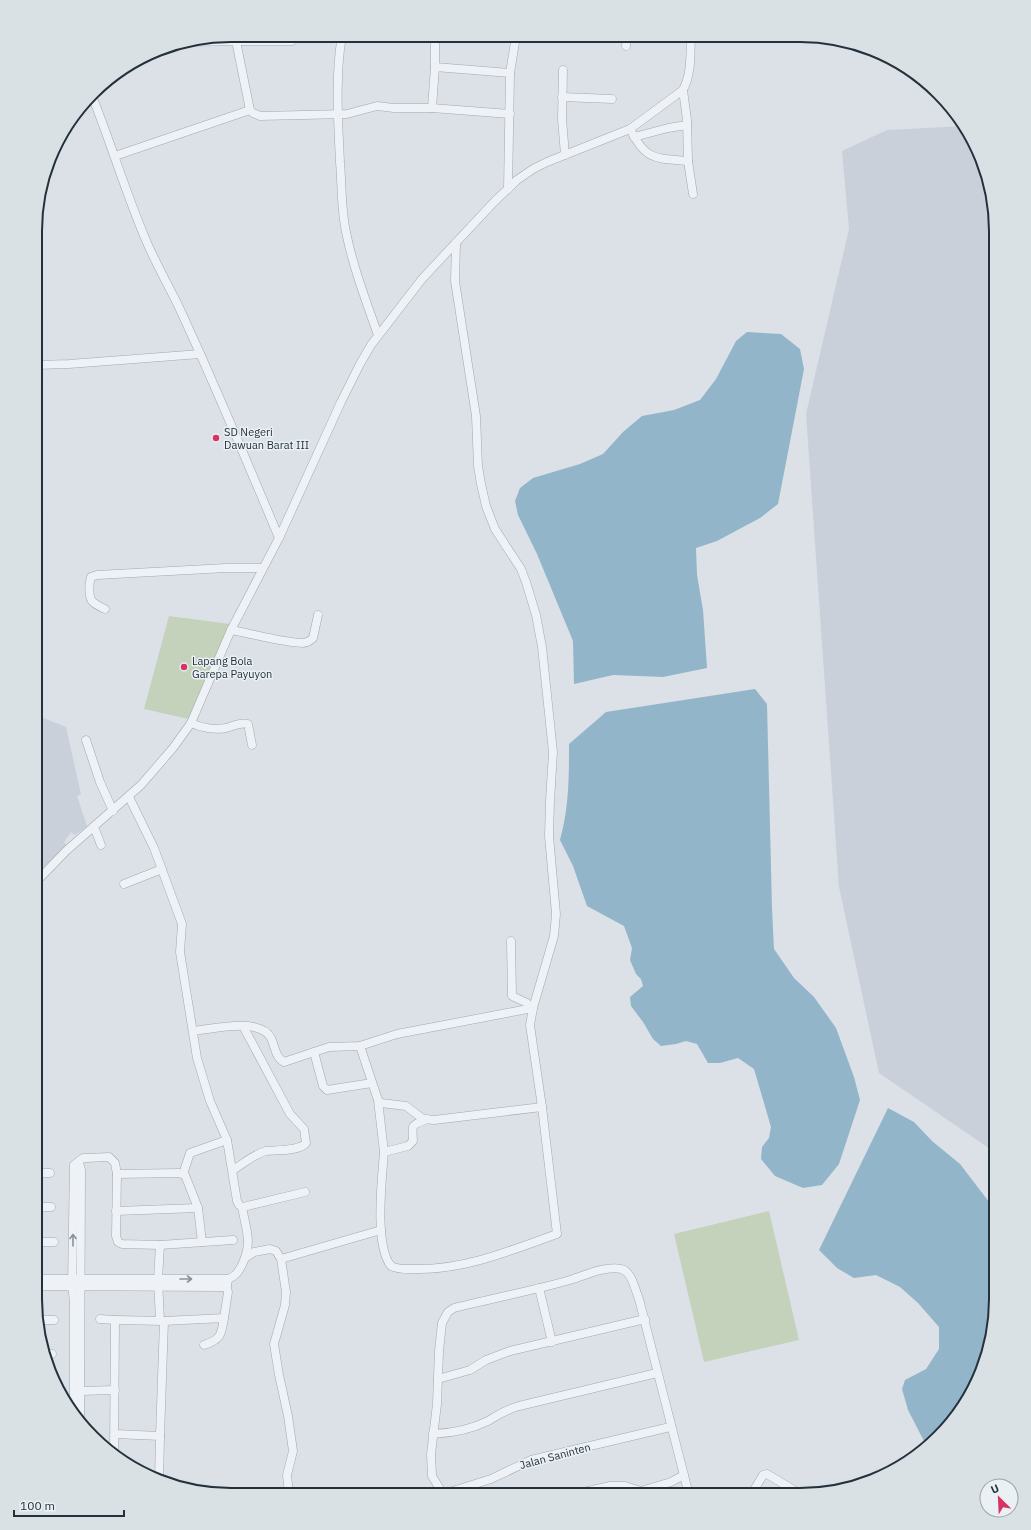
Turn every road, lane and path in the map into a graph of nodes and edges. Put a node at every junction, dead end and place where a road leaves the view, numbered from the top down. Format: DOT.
graph roads {
  1 [pos="236,42"];
  2 [pos="341,42"];
  3 [pos="435,42"];
  4 [pos="515,42"];
  5 [pos="626,42"];
  6 [pos="691,42"];
  7 [pos="626,46"];
  8 [pos="435,67"];
  9 [pos="563,70"];
  10 [pos="510,73"];
  11 [pos="683,90"];
  12 [pos="562,97"];
  13 [pos="612,100"];
  14 [pos="94,101"];
  15 [pos="432,108"];
  16 [pos="250,110"];
  17 [pos="510,114"];
  18 [pos="337,115"];
  19 [pos="687,125"];
  20 [pos="630,128"];
  21 [pos="634,137"];
  22 [pos="565,155"];
  23 [pos="115,156"];
  24 [pos="688,161"];
  25 [pos="508,189"];
  26 [pos="693,194"];
  27 [pos="456,243"];
  28 [pos="378,336"];
  29 [pos="200,354"];
  30 [pos="42,365"];
  31 [pos="279,538"];
  32 [pos="262,568"];
  33 [pos="104,609"];
  34 [pos="318,615"];
  35 [pos="231,630"];
  36 [pos="191,723"];
  37 [pos="86,740"];
  38 [pos="252,745"];
  39 [pos="129,797"];
  40 [pos="113,811"];
  41 [pos="93,827"];
  42 [pos="101,845"];
  43 [pos="162,869"];
  44 [pos="42,876"];
  45 [pos="124,884"];
  46 [pos="511,941"];
  47 [pos="532,1008"];
  48 [pos="243,1026"];
  49 [pos="194,1031"];
  50 [pos="360,1046"];
  51 [pos="314,1052"];
  52 [pos="372,1084"];
  53 [pos="378,1100"];
  54 [pos="542,1107"];
  55 [pos="427,1119"];
  56 [pos="227,1140"];
  57 [pos="384,1152"];
  58 [pos="233,1170"];
  59 [pos="42,1173"];
  60 [pos="50,1173"];
  61 [pos="117,1174"];
  62 [pos="183,1174"];
  63 [pos="305,1192"];
  64 [pos="42,1207"];
  65 [pos="51,1207"];
  66 [pos="242,1207"];
  67 [pos="198,1208"];
  68 [pos="116,1211"];
  69 [pos="381,1230"];
  70 [pos="233,1240"];
  71 [pos="42,1242"];
  72 [pos="54,1242"];
  73 [pos="202,1242"];
  74 [pos="160,1245"];
  75 [pos="245,1258"];
  76 [pos="281,1259"];
  77 [pos="42,1280"];
  78 [pos="76,1283"];
  79 [pos="158,1283"];
  80 [pos="227,1283"];
  81 [pos="42,1285"];
  82 [pos="539,1288"];
  83 [pos="224,1318"];
  84 [pos="100,1319"];
  85 [pos="645,1319"];
  86 [pos="44,1320"];
  87 [pos="54,1320"];
  88 [pos="115,1320"];
  89 [pos="162,1321"];
  90 [pos="77,1342"];
  91 [pos="552,1342"];
  92 [pos="204,1345"];
  93 [pos="657,1373"];
  94 [pos="438,1378"];
  95 [pos="115,1390"];
  96 [pos="80,1391"];
  97 [pos="74,1405"];
  98 [pos="80,1413"];
  99 [pos="670,1427"];
  100 [pos="115,1434"];
  101 [pos="433,1434"];
  102 [pos="160,1436"];
  103 [pos="114,1448"];
  104 [pos="159,1474"];
  105 [pos="684,1476"];
  106 [pos="288,1488"];
  107 [pos="439,1488"];
  108 [pos="462,1488"];
  109 [pos="601,1488"];
  110 [pos="631,1488"];
  111 [pos="651,1488"];
  112 [pos="687,1488"];
  113 [pos="755,1488"];
  114 [pos="790,1488"];
  1 -- 16 [label="street"];
  2 -- 18 [label="street"];
  3 -- 8 [label="street"];
  4 -- 10 [label="street"];
  5 -- 7 [label="street"];
  6 -- 11 [label="street"];
  8 -- 10 [label="street"];
  8 -- 15 [label="street"];
  9 -- 12 [label="street"];
  10 -- 17 [label="street"];
  11 -- 19 [label="street"];
  11 -- 20 [label="street"];
  12 -- 13 [label="street"];
  12 -- 22 [label="street"];
  14 -- 23 [label="street"];
  15 -- 17 [label="street"];
  15 -- 18 [label="street"];
  16 -- 18 [label="street"];
  16 -- 23 [label="street"];
  17 -- 25 [label="street"];
  18 -- 28 [label="street"];
  19 -- 21 [label="street"];
  19 -- 24 [label="street"];
  20 -- 21 [label="street"];
  20 -- 22 [label="street"];
  21 -- 24 [label="street"];
  22 -- 25 [label="street"];
  23 -- 29 [label="street"];
  24 -- 26 [label="street"];
  25 -- 27 [label="street"];
  27 -- 28 [label="street"];
  27 -- 47 [label="street"];
  28 -- 31 [label="street"];
  29 -- 30 [label="street"];
  29 -- 31 [label="street"];
  31 -- 32 [label="street"];
  32 -- 33 [label="street"];
  32 -- 35 [label="street"];
  34 -- 35 [label="street"];
  35 -- 36 [label="street"];
  36 -- 38 [label="street"];
  36 -- 39 [label="street"];
  37 -- 40 [label="street"];
  39 -- 40 [label="street"];
  39 -- 43 [label="street"];
  40 -- 41 [label="street"];
  41 -- 42 [label="street"];
  41 -- 44 [label="street"];
  43 -- 45 [label="street"];
  43 -- 49 [label="street"];
  46 -- 47 [label="street"];
  47 -- 50 [label="street"];
  47 -- 54 [label="street"];
  48 -- 49 [label="street"];
  48 -- 51 [label="street"];
  48 -- 58 [label="street"];
  49 -- 56 [label="street"];
  50 -- 51 [label="street"];
  50 -- 52 [label="street"];
  51 -- 52 [label="street"];
  52 -- 53 [label="street"];
  53 -- 55 [label="street"];
  53 -- 57 [label="street"];
  54 -- 55 [label="street"];
  54 -- 69 [label="street"];
  55 -- 57 [label="street"];
  56 -- 58 [label="street"];
  56 -- 62 [label="street"];
  57 -- 69 [label="street"];
  58 -- 66 [label="street"];
  59 -- 60 [label="street"];
  61 -- 62 [label="street"];
  61 -- 68 [label="street"];
  61 -- 78 [label="street"];
  62 -- 67 [label="street"];
  63 -- 66 [label="street"];
  64 -- 65 [label="street"];
  66 -- 75 [label="street"];
  67 -- 68 [label="street"];
  67 -- 73 [label="street"];
  68 -- 74 [label="street"];
  69 -- 76 [label="street"];
  70 -- 73 [label="street"];
  71 -- 72 [label="street"];
  73 -- 74 [label="street"];
  74 -- 79 [label="street"];
  75 -- 76 [label="street"];
  75 -- 80 [label="street"];
  76 -- 106 [label="street"];
  77 -- 78 [label="street"];
  78 -- 79 [label="street"];
  78 -- 81 [label="street"];
  78 -- 90 [label="street"];
  79 -- 80 [label="street"];
  79 -- 89 [label="street"];
  80 -- 83 [label="street"];
  82 -- 85 [label="street"];
  82 -- 91 [label="street"];
  82 -- 94 [label="street"];
  83 -- 89 [label="street"];
  83 -- 92 [label="street"];
  84 -- 88 [label="street"];
  85 -- 91 [label="street"];
  85 -- 93 [label="street"];
  86 -- 87 [label="street"];
  88 -- 89 [label="street"];
  88 -- 95 [label="street"];
  89 -- 102 [label="street"];
  90 -- 96 [label="street"];
  90 -- 97 [label="street"];
  91 -- 94 [label="street"];
  93 -- 99 [label="street"];
  93 -- 101 [label="street"];
  94 -- 101 [label="street"];
  95 -- 96 [label="street"];
  95 -- 100 [label="street"];
  96 -- 98 [label="street"];
  99 -- 105 [label="street"];
  99 -- 108 [label="street, Jalan Saninten"];
  100 -- 102 [label="street"];
  100 -- 103 [label="street"];
  101 -- 107 [label="street"];
  102 -- 104 [label="street"];
  105 -- 111 [label="street"];
  105 -- 112 [label="street"];
  109 -- 110 [label="street"];
  113 -- 114 [label="street"];
}
